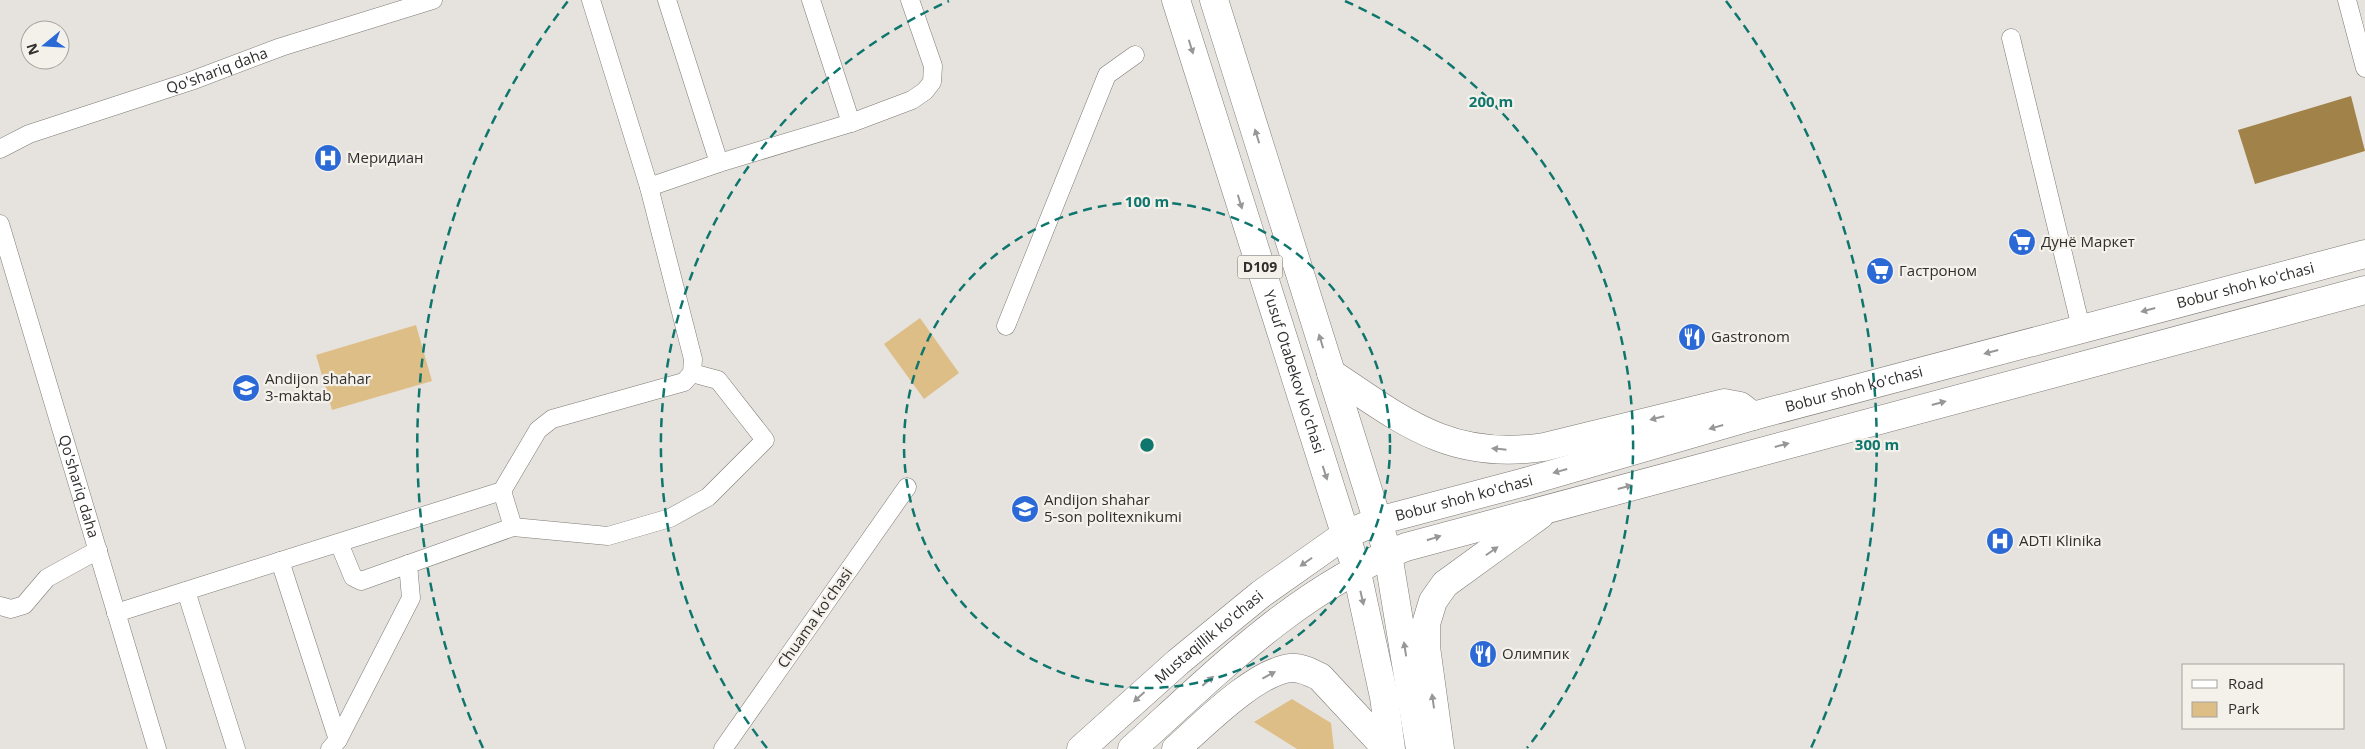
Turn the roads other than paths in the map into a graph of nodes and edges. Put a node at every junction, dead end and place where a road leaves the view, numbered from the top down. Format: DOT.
graph roads {
  1 [pos="433,0"];
  2 [pos="591,0"];
  3 [pos="667,0"];
  4 [pos="811,0"];
  5 [pos="910,0"];
  6 [pos="1176,0"];
  7 [pos="1214,0"];
  8 [pos="2347,0"];
  9 [pos="2011,38"];
  10 [pos="1135,54"];
  11 [pos="2365,68"];
  12 [pos="851,123"];
  13 [pos="1,143"];
  14 [pos="719,163"];
  15 [pos="649,187"];
  16 [pos="0,224"];
  17 [pos="2365,254"];
  18 [pos="2365,290"];
  19 [pos="1006,326"];
  20 [pos="2081,328"];
  21 [pos="692,373"];
  22 [pos="1332,373"];
  23 [pos="1753,416"];
  24 [pos="907,487"];
  25 [pos="502,491"];
  26 [pos="1551,507"];
  27 [pos="1378,520"];
  28 [pos="513,527"];
  29 [pos="1346,534"];
  30 [pos="339,542"];
  31 [pos="98,550"];
  32 [pos="1388,554"];
  33 [pos="280,561"];
  34 [pos="408,564"];
  35 [pos="1356,568"];
  36 [pos="186,591"];
  37 [pos="0,606"];
  38 [pos="116,613"];
  39 [pos="334,745"];
  40 [pos="157,749"];
  41 [pos="236,749"];
  42 [pos="723,749"];
  43 [pos="1081,749"];
  44 [pos="1132,749"];
  45 [pos="1176,749"];
  46 [pos="1389,749"];
  47 [pos="1420,749"];
  48 [pos="1440,749"];
  1 -- 13 [label="street, Qo'shariq daha"];
  2 -- 15 [label="street"];
  3 -- 14 [label="street"];
  4 -- 12 [label="street"];
  5 -- 12 [label="street"];
  6 -- 29 [label="main road, Yusuf Otabekov ko'chasi / D109, one-way"];
  22 -- 7 [label="main road, D109, one-way"];
  8 -- 11 [label="street"];
  9 -- 20 [label="street"];
  10 -- 19 [label="street"];
  12 -- 14 [label="street"];
  14 -- 15 [label="street"];
  15 -- 21 [label="street"];
  16 -- 31 [label="street, Qo'shariq daha"];
  17 -- 20 [label="main road, Bobur shoh ko'chasi, one-way"];
  26 -- 18 [label="main road, Bobur shoh ko'chasi, one-way"];
  20 -- 23 [label="main road, Bobur shoh ko'chasi, one-way"];
  21 -- 25 [label="street"];
  21 -- 28 [label="street"];
  23 -- 22 [label="main road, one-way"];
  22 -- 27 [label="main road, D109"];
  23 -- 27 [label="main road, Bobur shoh ko'chasi, one-way"];
  24 -- 42 [label="street, Chuama koʻchasi"];
  25 -- 28 [label="street"];
  25 -- 30 [label="street"];
  32 -- 26 [label="main road, Bobur shoh ko'chasi, one-way"];
  48 -- 26 [label="main road, one-way"];
  27 -- 29 [label="main road, Bobur shoh ko'chasi"];
  27 -- 32 [label="main road, D109"];
  28 -- 34 [label="street"];
  29 -- 35 [label="main road, Yusuf Otabekov ko'chasi"];
  29 -- 43 [label="main road, Mustaqillik ko'chasi, one-way"];
  30 -- 33 [label="street"];
  30 -- 34 [label="street"];
  31 -- 37 [label="street"];
  31 -- 38 [label="street, Qo'shariq daha"];
  32 -- 35 [label="main road, Bobur shoh ko'chasi"];
  47 -- 32 [label="main road, one-way"];
  33 -- 36 [label="street"];
  33 -- 39 [label="street"];
  34 -- 39 [label="street"];
  44 -- 35 [label="main road, one-way"];
  35 -- 46 [label="main road, Yusuf Otabekov ko'chasi, one-way"];
  36 -- 38 [label="street"];
  36 -- 41 [label="street"];
  38 -- 40 [label="street, Qo'shariq daha"];
  45 -- 46 [label="main road, one-way"];
}
